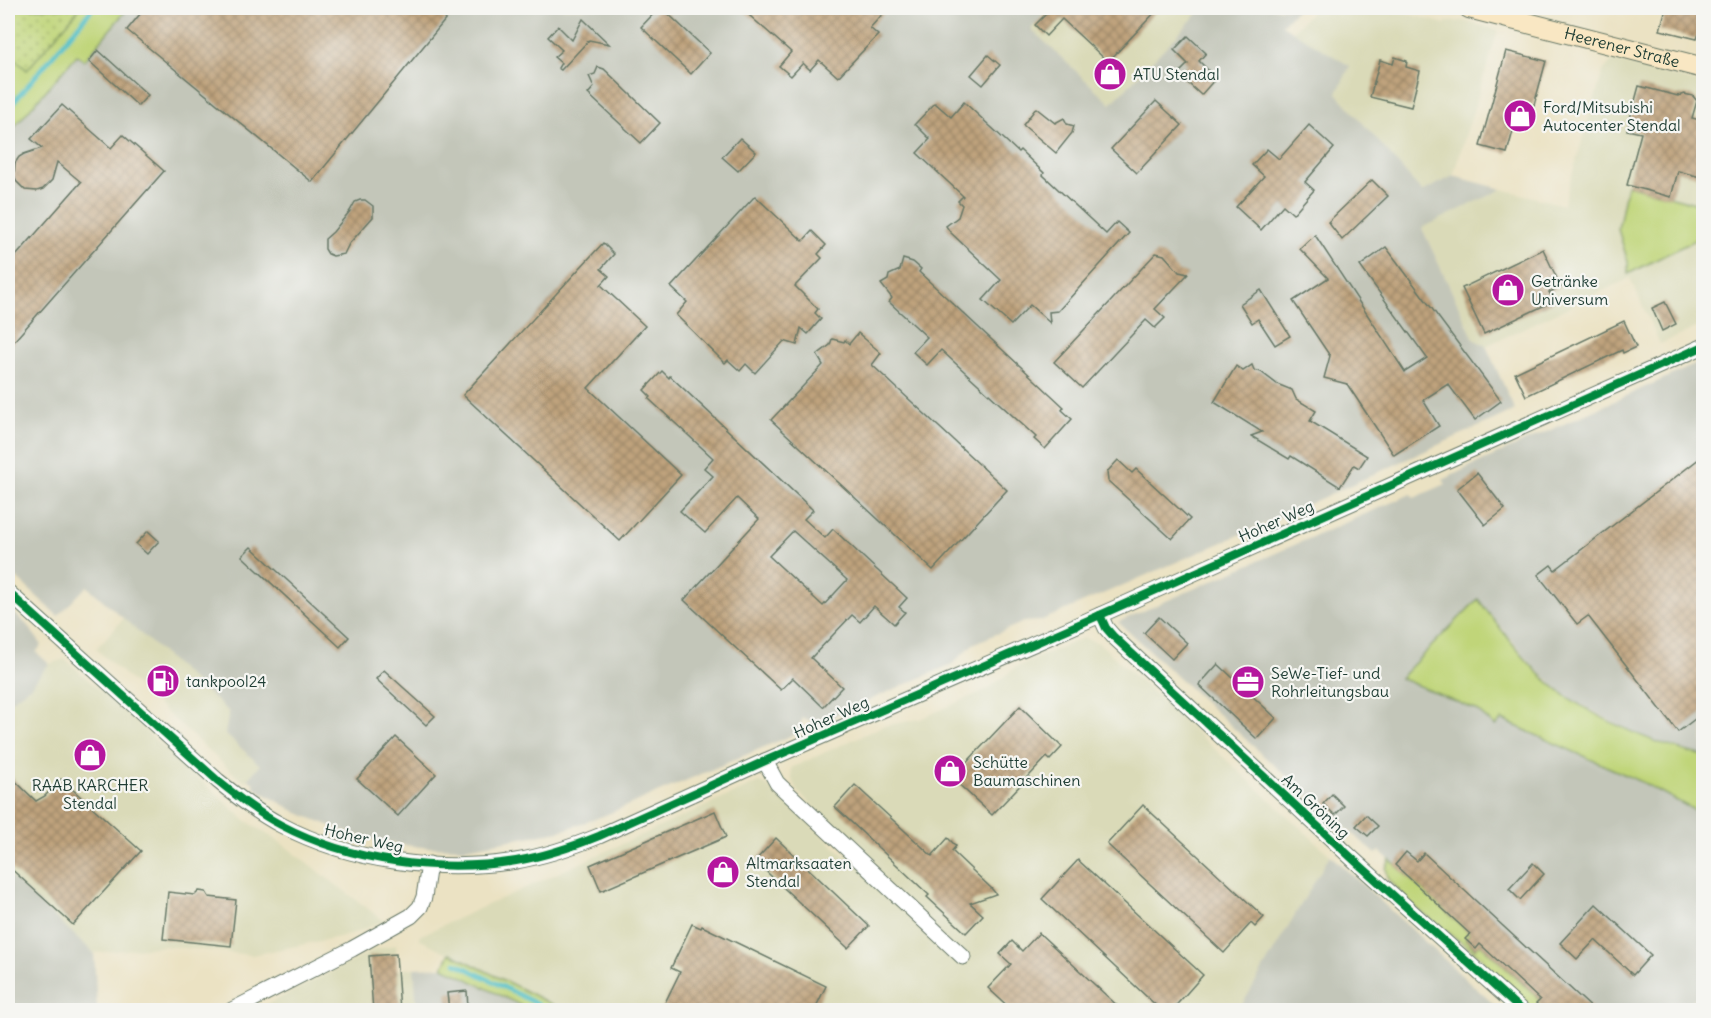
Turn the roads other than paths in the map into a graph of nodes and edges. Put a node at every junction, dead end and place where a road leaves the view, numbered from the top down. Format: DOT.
graph roads {
  1 [pos="1469,8"];
  2 [pos="1704,68"];
  3 [pos="1704,346"];
  4 [pos="8,592"];
  5 [pos="1100,615"];
  6 [pos="765,761"];
  7 [pos="429,864"];
  8 [pos="963,957"];
  9 [pos="232,1011"];
  10 [pos="1521,1011"];
  1 -- 2 [label="main road, Heerener Straße"];
  3 -- 5 [label="street, Hoher Weg"];
  4 -- 7 [label="street, Hoher Weg"];
  5 -- 6 [label="street, Hoher Weg"];
  5 -- 10 [label="street, Am Gröning"];
  6 -- 7 [label="street, Hoher Weg"];
  6 -- 8 [label="street"];
  7 -- 9 [label="street"];
}
